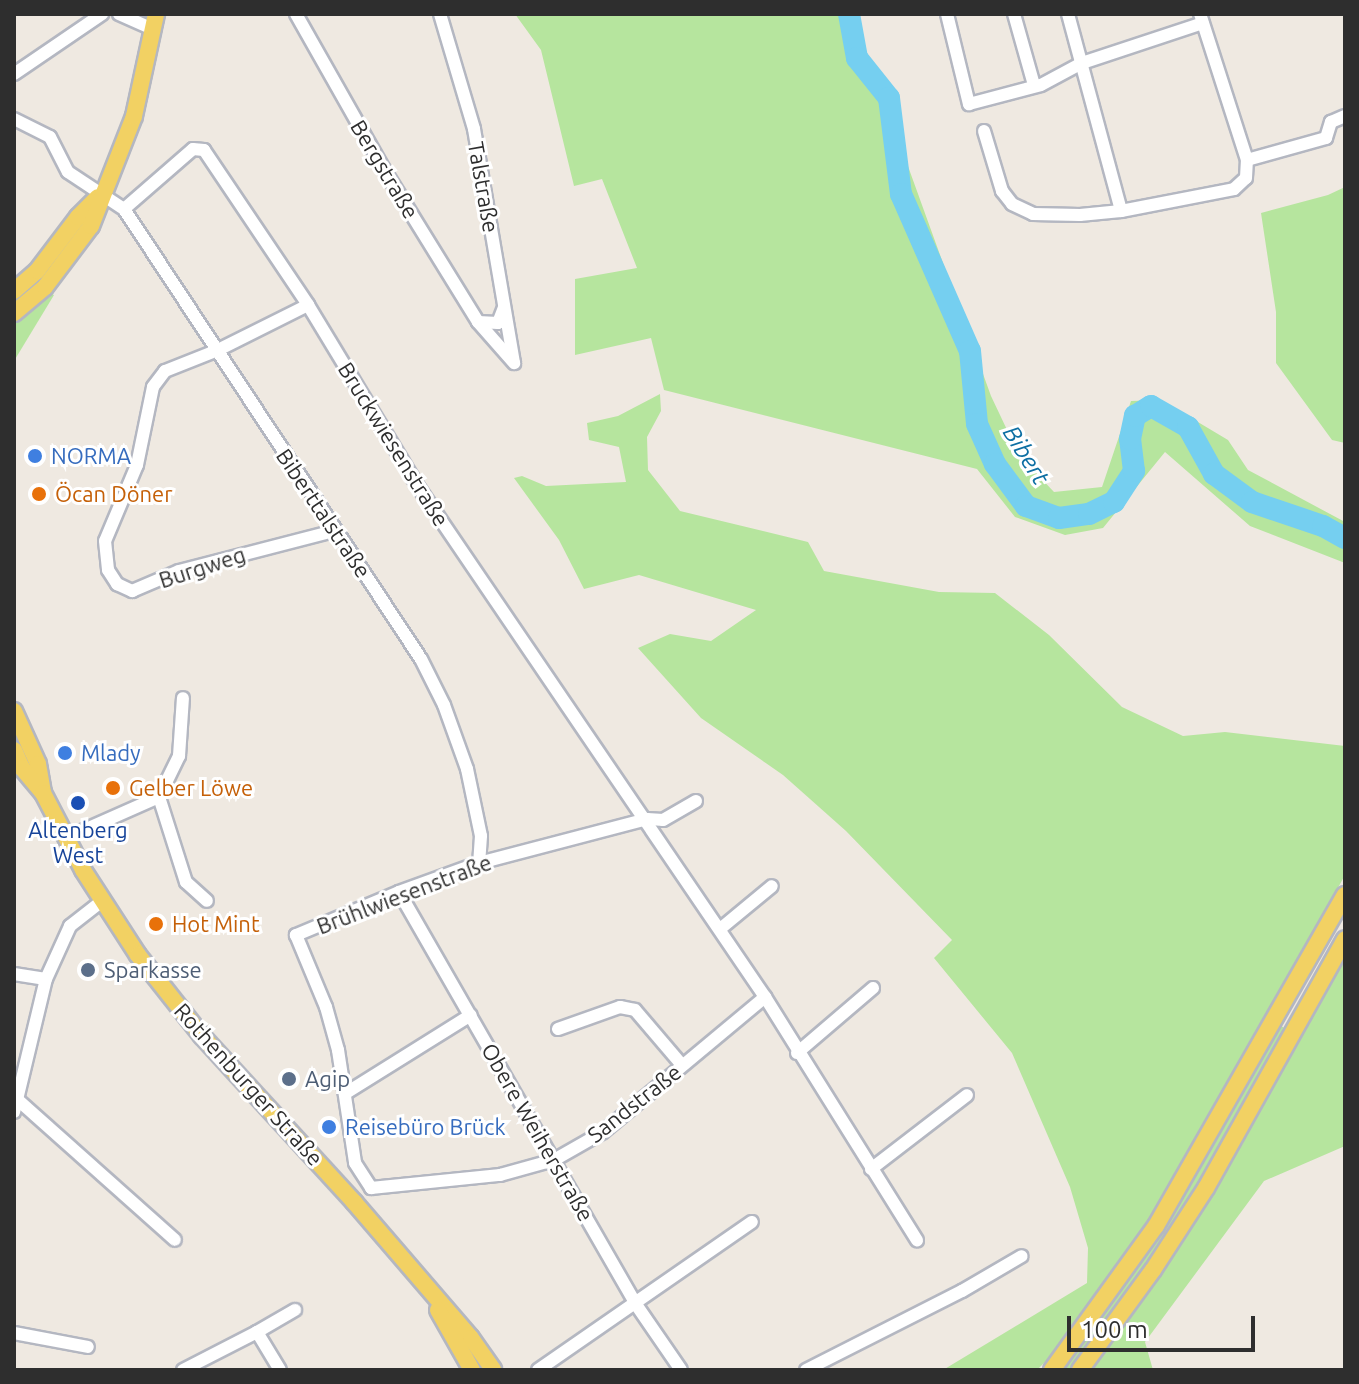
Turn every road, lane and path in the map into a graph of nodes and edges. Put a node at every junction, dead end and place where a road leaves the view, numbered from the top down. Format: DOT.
graph roads {
  1 [pos="102,14"];
  2 [pos="119,14"];
  3 [pos="296,14"];
  4 [pos="440,14"];
  5 [pos="947,14"];
  6 [pos="1014,14"];
  7 [pos="1068,14"];
  8 [pos="1202,19"];
  9 [pos="155,22"];
  10 [pos="1082,63"];
  11 [pos="14,74"];
  12 [pos="1034,85"];
  13 [pos="1345,116"];
  14 [pos="14,119"];
  15 [pos="984,131"];
  16 [pos="1247,160"];
  17 [pos="102,194"];
  18 [pos="124,209"];
  19 [pos="1121,211"];
  20 [pos="14,291"];
  21 [pos="505,304"];
  22 [pos="308,305"];
  23 [pos="14,313"];
  24 [pos="478,322"];
  25 [pos="218,350"];
  26 [pos="514,363"];
  27 [pos="334,531"];
  28 [pos="183,698"];
  29 [pos="14,711"];
  30 [pos="14,750"];
  31 [pos="43,793"];
  32 [pos="159,797"];
  33 [pos="696,801"];
  34 [pos="647,819"];
  35 [pos="66,838"];
  36 [pos="479,863"];
  37 [pos="772,886"];
  38 [pos="399,892"];
  39 [pos="1345,895"];
  40 [pos="102,901"];
  41 [pos="207,901"];
  42 [pos="720,929"];
  43 [pos="1345,939"];
  44 [pos="14,974"];
  45 [pos="46,979"];
  46 [pos="873,988"];
  47 [pos="765,997"];
  48 [pos="471,1015"];
  49 [pos="558,1029"];
  50 [pos="797,1053"];
  51 [pos="682,1065"];
  52 [pos="346,1093"];
  53 [pos="967,1095"];
  54 [pos="16,1106"];
  55 [pos="554,1160"];
  56 [pos="355,1163"];
  57 [pos="871,1169"];
  58 [pos="752,1222"];
  59 [pos="175,1240"];
  60 [pos="917,1240"];
  61 [pos="1022,1256"];
  62 [pos="421,1281"];
  63 [pos="635,1303"];
  64 [pos="295,1310"];
  65 [pos="257,1332"];
  66 [pos="14,1333"];
  67 [pos="88,1347"];
  68 [pos="183,1370"];
  69 [pos="280,1370"];
  70 [pos="472,1370"];
  71 [pos="493,1370"];
  72 [pos="538,1370"];
  73 [pos="681,1370"];
  74 [pos="806,1370"];
  75 [pos="1052,1370"];
  76 [pos="1080,1370"];
  1 -- 11 [label="street"];
  2 -- 9 [label="street"];
  3 -- 24 [label="street, Bergstraße"];
  4 -- 21 [label="street, Talstraße"];
  5 -- 12 [label="street"];
  6 -- 12 [label="street"];
  7 -- 10 [label="street"];
  8 -- 10 [label="street"];
  8 -- 16 [label="street"];
  9 -- 17 [label="main road"];
  10 -- 12 [label="street"];
  10 -- 19 [label="street"];
  13 -- 16 [label="street"];
  14 -- 17 [label="street, Biberttalstraße"];
  15 -- 19 [label="street"];
  16 -- 19 [label="street"];
  17 -- 18 [label="street, Biberttalstraße"];
  17 -- 20 [label="main road"];
  17 -- 23 [label="main road"];
  18 -- 22 [label="street, Bruckwiesenstraße"];
  18 -- 25 [label="street, Biberttalstraße"];
  21 -- 24 [label="street"];
  21 -- 26 [label="street, Talstraße"];
  22 -- 25 [label="street"];
  22 -- 34 [label="street, Bruckwiesenstraße"];
  24 -- 26 [label="street, Bergstraße"];
  25 -- 27 [label="street, Biberttalstraße"];
  25 -- 27 [label="street, Burgweg"];
  27 -- 36 [label="street, Biberttalstraße"];
  28 -- 32 [label="street"];
  29 -- 31 [label="main road, Rothenburger Straße"];
  30 -- 31 [label="main road, Rothenburger Straße"];
  31 -- 35 [label="main road, Rothenburger Straße"];
  32 -- 35 [label="street"];
  32 -- 41 [label="street"];
  33 -- 34 [label="street"];
  34 -- 36 [label="street, Brühlwiesenstraße"];
  34 -- 42 [label="street, Bruckwiesenstraße"];
  35 -- 40 [label="main road, Rothenburger Straße"];
  36 -- 38 [label="street, Brühlwiesenstraße"];
  37 -- 42 [label="street"];
  38 -- 48 [label="street, Obere Weiherstraße"];
  38 -- 52 [label="street, Brühlwiesenstraße"];
  39 -- 75 [label="main road"];
  40 -- 45 [label="street"];
  40 -- 62 [label="main road, Rothenburger Straße"];
  42 -- 47 [label="street, Bruckwiesenstraße"];
  43 -- 76 [label="main road"];
  44 -- 45 [label="street"];
  45 -- 54 [label="street"];
  46 -- 50 [label="street"];
  47 -- 50 [label="street, Bruckwiesenstraße"];
  47 -- 51 [label="street, Sandstraße"];
  48 -- 52 [label="street"];
  48 -- 55 [label="street, Obere Weiherstraße"];
  49 -- 51 [label="street"];
  50 -- 57 [label="street, Bruckwiesenstraße"];
  51 -- 55 [label="street, Sandstraße"];
  52 -- 56 [label="street, Brühlwiesenstraße"];
  53 -- 57 [label="street"];
  54 -- 59 [label="street"];
  55 -- 56 [label="street, Sandstraße"];
  55 -- 63 [label="street, Obere Weiherstraße"];
  57 -- 60 [label="street, Bruckwiesenstraße"];
  58 -- 63 [label="street"];
  61 -- 74 [label="street"];
  62 -- 70 [label="main road, Rothenburger Straße"];
  62 -- 71 [label="main road, Rothenburger Straße"];
  63 -- 72 [label="street"];
  63 -- 73 [label="street, Obere Weiherstraße"];
  64 -- 65 [label="street"];
  65 -- 68 [label="street"];
  65 -- 69 [label="street"];
  66 -- 67 [label="street"];
}
